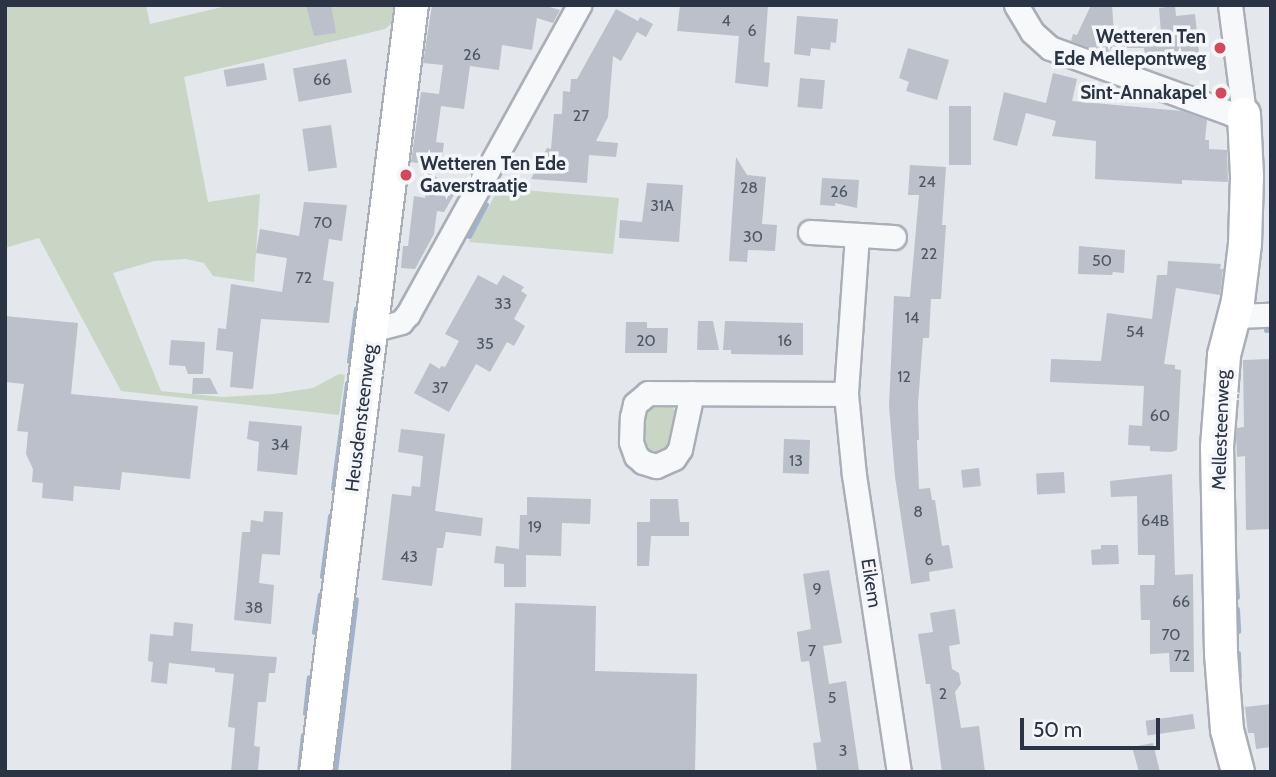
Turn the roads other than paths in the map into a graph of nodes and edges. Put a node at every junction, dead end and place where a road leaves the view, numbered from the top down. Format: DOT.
graph roads {
  1 [pos="412,5"];
  2 [pos="579,5"];
  3 [pos="1016,5"];
  4 [pos="1230,5"];
  5 [pos="1244,114"];
  6 [pos="810,232"];
  7 [pos="858,235"];
  8 [pos="894,237"];
  9 [pos="1271,315"];
  10 [pos="1234,316"];
  11 [pos="372,331"];
  12 [pos="692,393"];
  13 [pos="846,394"];
  14 [pos="316,772"];
  15 [pos="899,772"];
  16 [pos="1238,772"];
  1 -- 11 [label="street"];
  2 -- 11 [label="street, Heusdensteenweg"];
  3 -- 5 [label="street"];
  4 -- 5 [label="street, Mellesteenweg"];
  5 -- 10 [label="street, Mellesteenweg"];
  6 -- 7 [label="street"];
  7 -- 8 [label="street"];
  7 -- 13 [label="street, Eikem"];
  9 -- 10 [label="street"];
  10 -- 16 [label="street, Mellesteenweg"];
  11 -- 14 [label="street, Heusdensteenweg"];
  12 -- 13 [label="street"];
  13 -- 15 [label="street, Eikem"];
}
